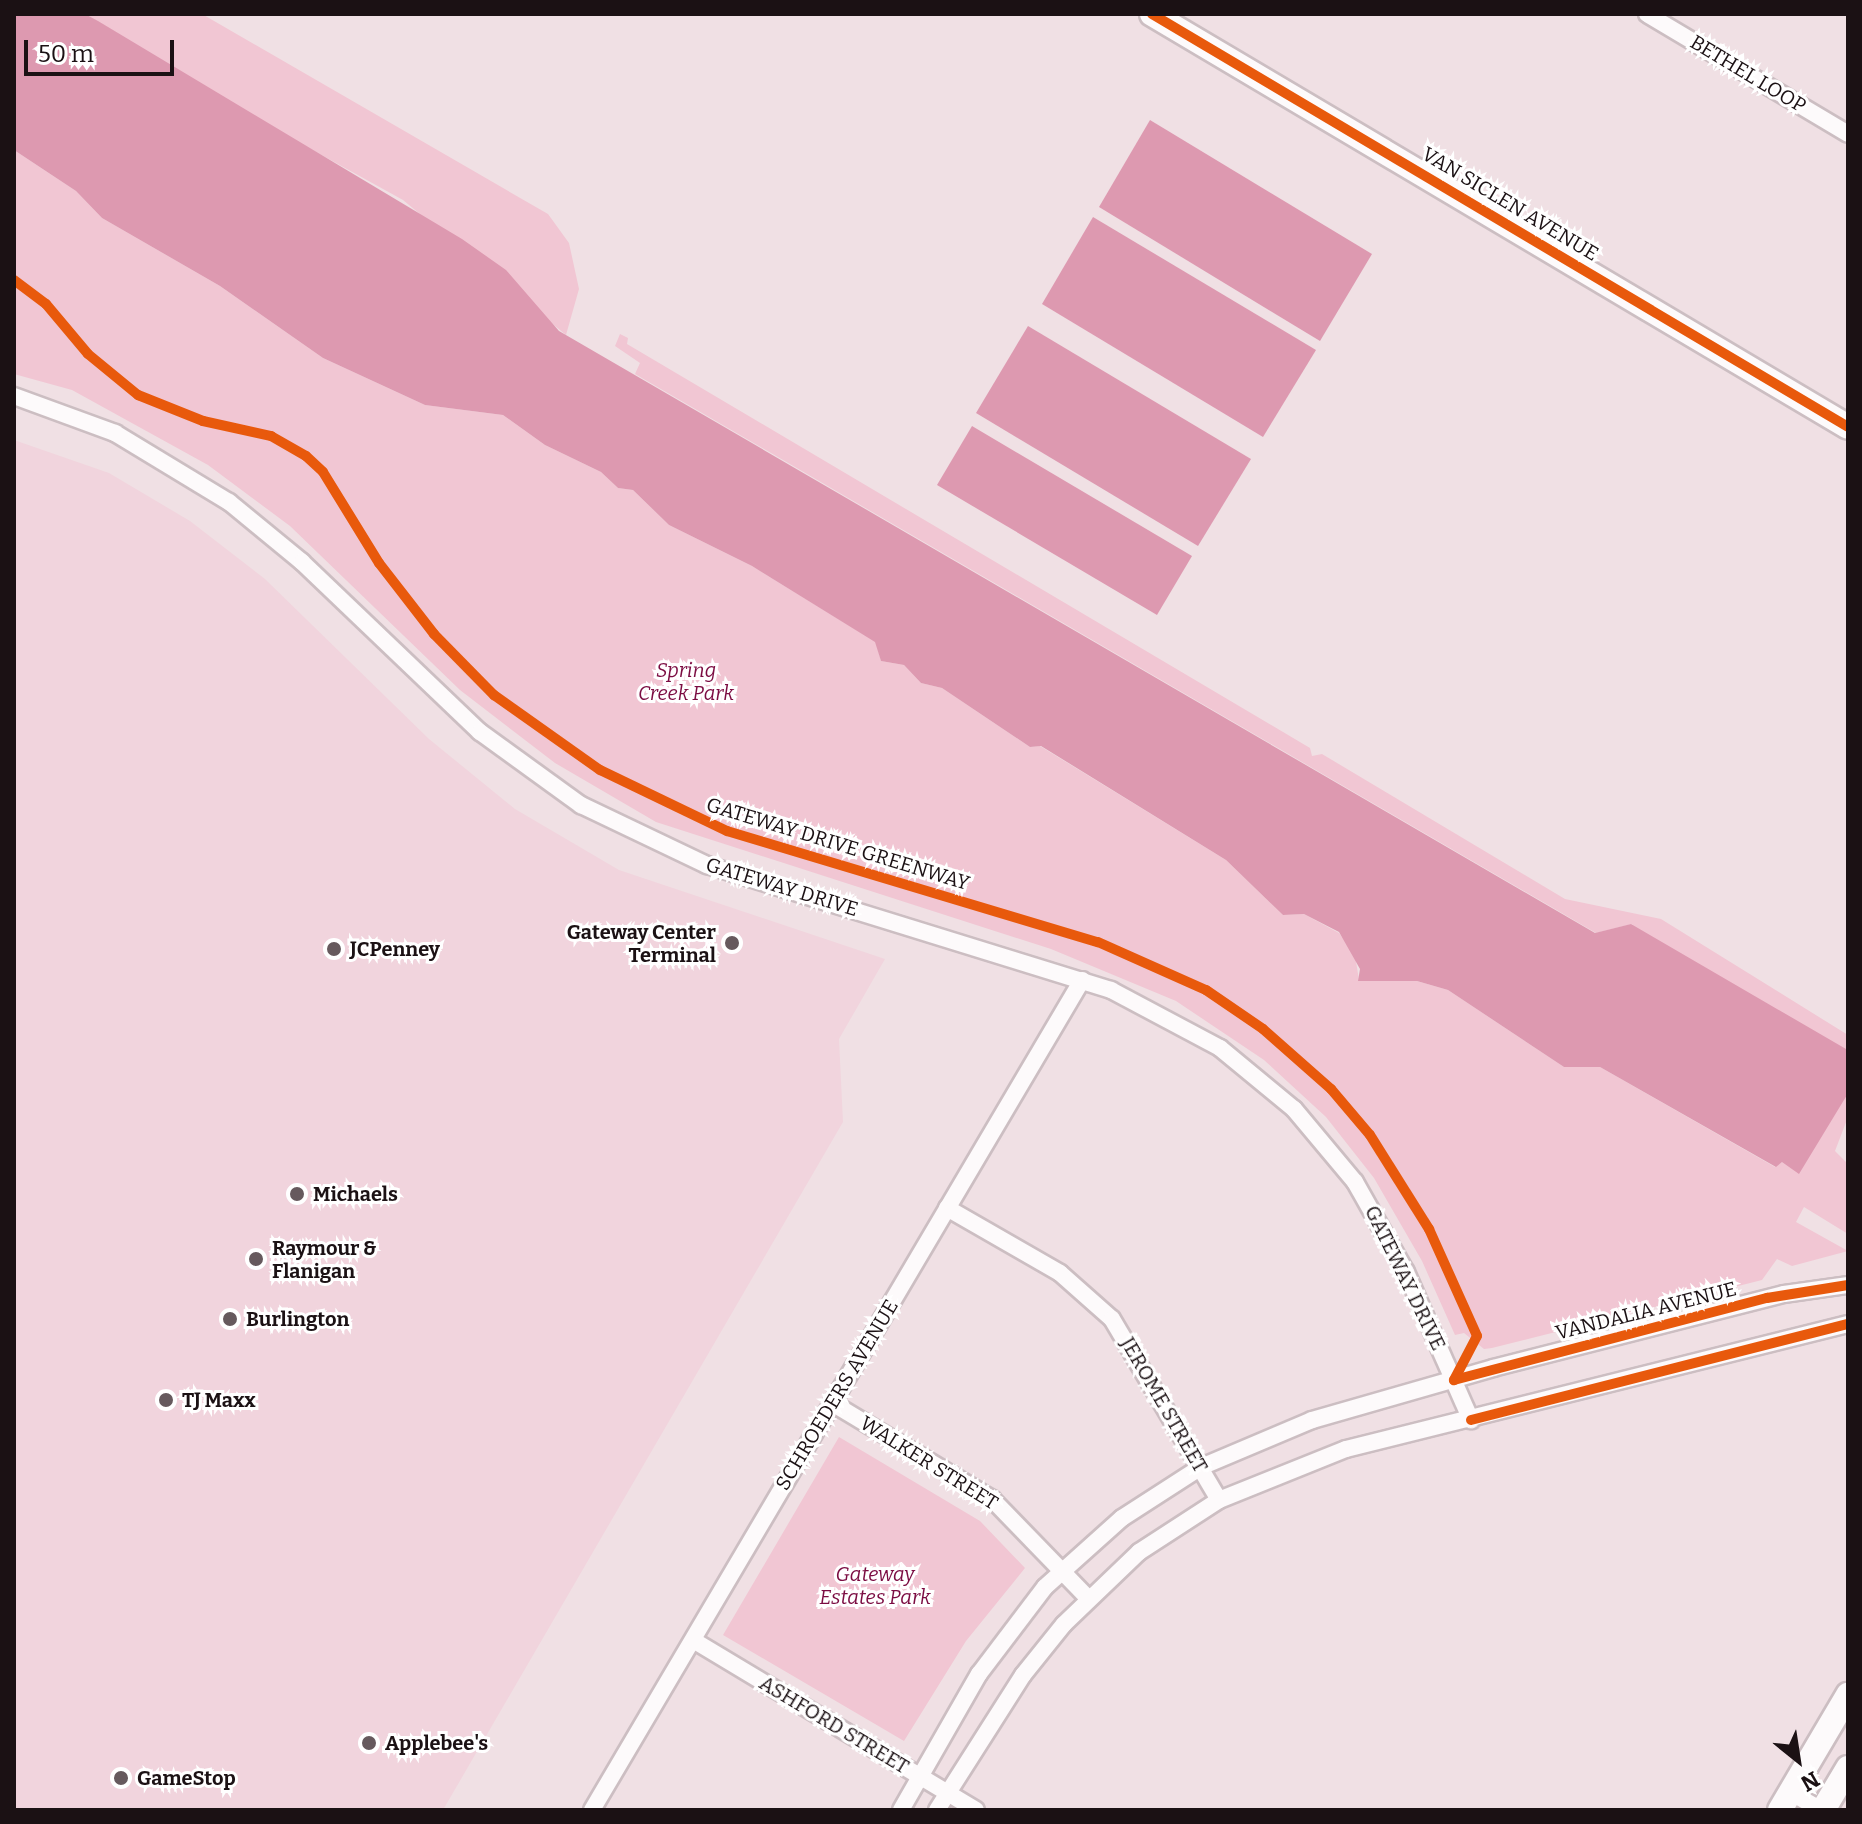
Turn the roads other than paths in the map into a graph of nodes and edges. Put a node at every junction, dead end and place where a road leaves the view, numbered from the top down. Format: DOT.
graph roads {
  1 [pos="1152,14"];
  2 [pos="1647,14"];
  3 [pos="1848,134"];
  4 [pos="14,396"];
  5 [pos="1848,427"];
  6 [pos="1082,980"];
  7 [pos="947,1208"];
  8 [pos="1848,1285"];
  9 [pos="1848,1324"];
  10 [pos="1454,1380"];
  11 [pos="832,1403"];
  12 [pos="1471,1420"];
  13 [pos="1201,1467"];
  14 [pos="1219,1500"];
  15 [pos="1061,1570"];
  16 [pos="1088,1598"];
  17 [pos="693,1640"];
  18 [pos="1848,1695"];
  19 [pos="1848,1768"];
  20 [pos="920,1776"];
  21 [pos="947,1793"];
  22 [pos="1785,1801"];
  23 [pos="592,1810"];
  24 [pos="901,1810"];
  25 [pos="937,1810"];
  26 [pos="976,1810"];
  27 [pos="1822,1810"];
  1 -- 5 [label="street, VAN SICLEN AVENUE"];
  2 -- 3 [label="street, BETHEL LOOP"];
  4 -- 6 [label="street, GATEWAY DRIVE"];
  6 -- 7 [label="street, SCHROEDERS AVENUE"];
  6 -- 10 [label="street, GATEWAY DRIVE"];
  7 -- 11 [label="street, SCHROEDERS AVENUE"];
  7 -- 13 [label="street, JEROME STREET"];
  8 -- 10 [label="street, VANDALIA AVENUE"];
  9 -- 12 [label="street"];
  10 -- 12 [label="street, GATEWAY DRIVE"];
  10 -- 13 [label="street, VANDALIA AVENUE"];
  11 -- 15 [label="street, WALKER STREET"];
  11 -- 17 [label="street, SCHROEDERS AVENUE"];
  12 -- 14 [label="street"];
  13 -- 14 [label="street, JEROME STREET"];
  13 -- 15 [label="street, VANDALIA AVENUE"];
  14 -- 16 [label="street"];
  15 -- 16 [label="street, WALKER STREET"];
  15 -- 20 [label="street, VANDALIA AVENUE"];
  16 -- 21 [label="street"];
  17 -- 20 [label="street, ASHFORD STREET"];
  17 -- 23 [label="street, SCHROEDERS AVENUE"];
  18 -- 22 [label="street"];
  19 -- 27 [label="street"];
  20 -- 21 [label="street, ASHFORD STREET"];
  20 -- 24 [label="street, VANDALIA AVENUE"];
  21 -- 25 [label="street"];
  21 -- 26 [label="street, ASHFORD STREET"];
  22 -- 27 [label="street"];
}
